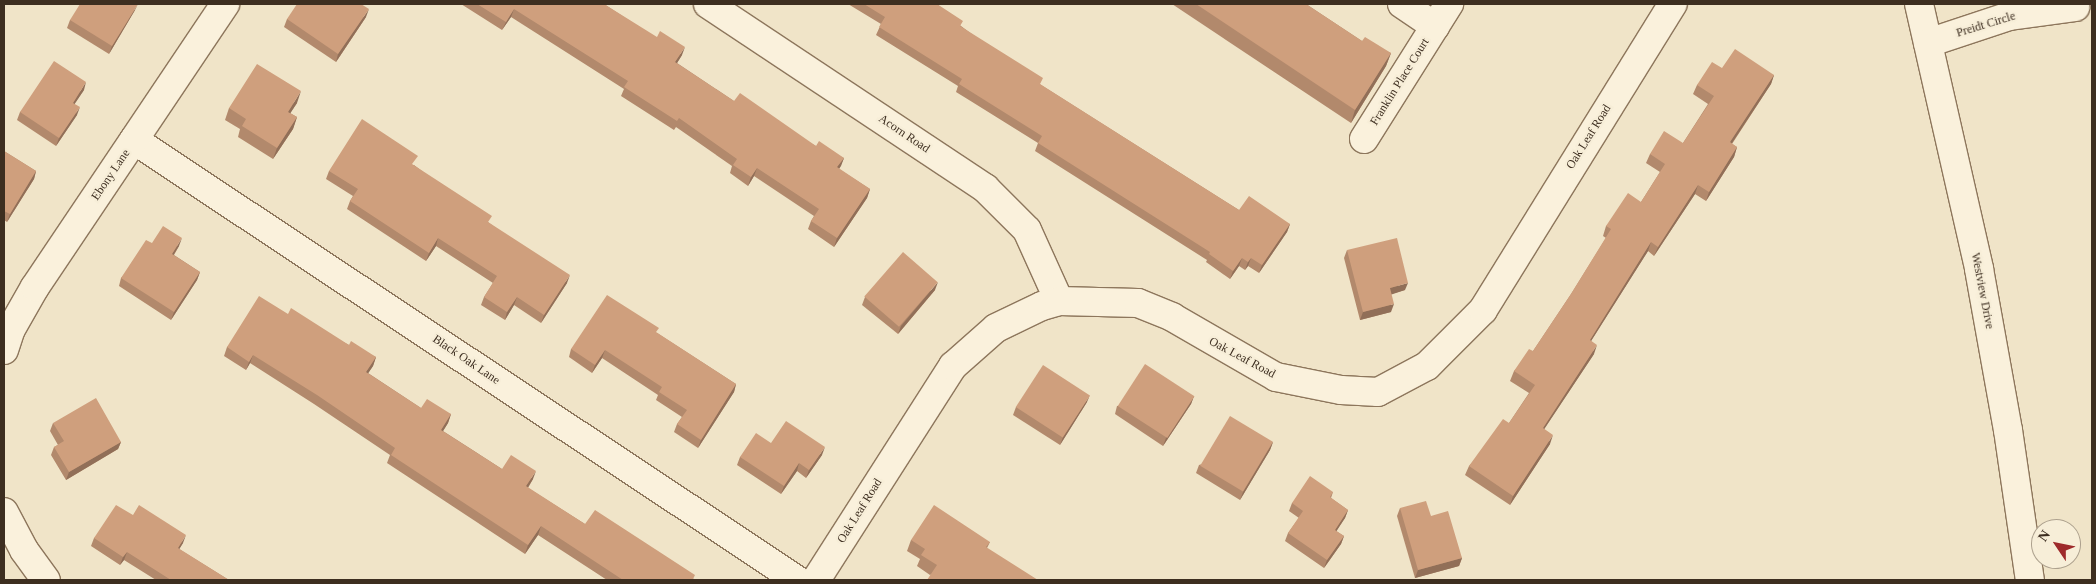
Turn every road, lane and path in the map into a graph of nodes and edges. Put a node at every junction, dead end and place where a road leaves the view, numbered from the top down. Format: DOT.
graph roads {
  1 [pos="225,4"];
  2 [pos="708,4"];
  3 [pos="1402,4"];
  4 [pos="1673,4"];
  5 [pos="1919,4"];
  6 [pos="2081,10"];
  7 [pos="1442,15"];
  8 [pos="1928,43"];
  9 [pos="1364,139"];
  10 [pos="134,140"];
  11 [pos="1059,301"];
  12 [pos="4,350"];
  13 [pos="4,512"];
  14 [pos="46,580"];
  15 [pos="797,580"];
  16 [pos="816,580"];
  17 [pos="2030,580"];
  1 -- 10 [label="street, Ebony Lane"];
  2 -- 11 [label="street, Acorn Road"];
  3 -- 7 [label="street, Franklin Place Court"];
  4 -- 11 [label="street, Oak Leaf Road"];
  5 -- 8 [label="street, Westview Drive"];
  6 -- 8 [label="street, Preidt Circle"];
  7 -- 9 [label="street, Franklin Place Court"];
  8 -- 17 [label="street, Westview Drive"];
  10 -- 12 [label="street, Ebony Lane"];
  10 -- 15 [label="street, Black Oak Lane"];
  11 -- 16 [label="street, Oak Leaf Road"];
  13 -- 14 [label="street"];
}
